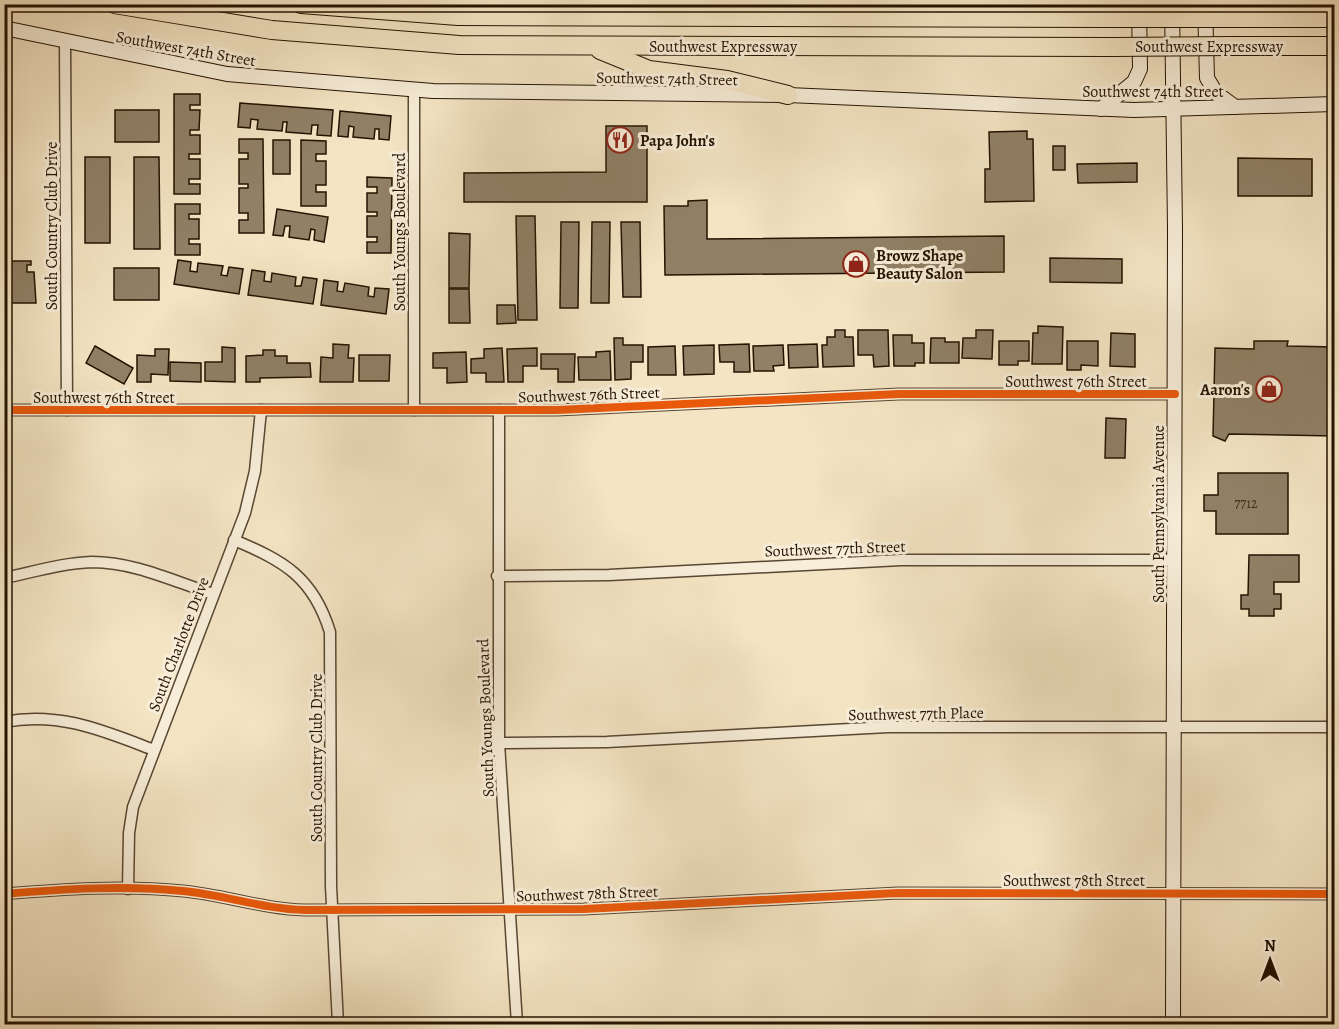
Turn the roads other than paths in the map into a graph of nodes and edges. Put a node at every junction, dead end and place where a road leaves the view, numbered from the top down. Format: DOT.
graph roads {
  1 [pos="114,4"];
  2 [pos="301,4"];
  3 [pos="721,4"];
  4 [pos="1139,4"];
  5 [pos="1172,4"];
  6 [pos="1205,4"];
  7 [pos="659,18"];
  8 [pos="1335,18"];
  9 [pos="4,28"];
  10 [pos="66,42"];
  11 [pos="590,46"];
  12 [pos="1335,46"];
  13 [pos="414,90"];
  14 [pos="788,95"];
  15 [pos="1335,104"];
  16 [pos="1235,107"];
  17 [pos="1101,109"];
  18 [pos="1173,110"];
  19 [pos="1175,394"];
  20 [pos="4,410"];
  21 [pos="67,410"];
  22 [pos="261,410"];
  23 [pos="414,410"];
  24 [pos="499,410"];
  25 [pos="234,540"];
  26 [pos="1175,560"];
  27 [pos="497,576"];
  28 [pos="4,578"];
  29 [pos="213,594"];
  30 [pos="4,722"];
  31 [pos="1174,727"];
  32 [pos="1335,727"];
  33 [pos="499,743"];
  34 [pos="154,750"];
  35 [pos="128,888"];
  36 [pos="4,894"];
  37 [pos="1173,894"];
  38 [pos="1335,894"];
  39 [pos="332,909"];
  40 [pos="509,909"];
  41 [pos="338,1024"];
  42 [pos="517,1024"];
  43 [pos="1173,1024"];
  1 -- 11 [label="highway, Southwest Expressway"];
  2 -- 7 [label="highway, Southwest Expressway"];
  3 -- 7 [label="highway"];
  4 -- 17 [label="main road"];
  5 -- 18 [label="main road, South Pennsylvania Avenue"];
  6 -- 16 [label="main road"];
  7 -- 8 [label="highway, Southwest Expressway, bridge"];
  9 -- 10 [label="main road, Southwest 74th Street"];
  10 -- 13 [label="main road, Southwest 74th Street"];
  10 -- 21 [label="street, South Country Club Drive"];
  11 -- 12 [label="highway, Southwest Expressway, bridge"];
  11 -- 14 [label="highway"];
  13 -- 14 [label="main road, Southwest 74th Street"];
  13 -- 23 [label="street, South Youngs Boulevard"];
  14 -- 17 [label="main road, Southwest 74th Street"];
  15 -- 16 [label="main road, Southwest 74th Street"];
  16 -- 18 [label="main road, Southwest 74th Street"];
  17 -- 18 [label="main road, Southwest 74th Street"];
  18 -- 19 [label="main road, South Pennsylvania Avenue"];
  19 -- 24 [label="street, Southwest 76th Street"];
  19 -- 26 [label="main road, South Pennsylvania Avenue"];
  20 -- 21 [label="street, Southwest 76th Street"];
  21 -- 22 [label="street, Southwest 76th Street"];
  22 -- 23 [label="street, Southwest 76th Street"];
  22 -- 25 [label="street, South Charlotte Drive"];
  23 -- 24 [label="street, Southwest 76th Street"];
  24 -- 27 [label="street, South Youngs Boulevard"];
  25 -- 29 [label="street, South Charlotte Drive"];
  25 -- 39 [label="street, South Country Club Drive"];
  26 -- 27 [label="street, Southwest 77th Street"];
  26 -- 31 [label="main road, South Pennsylvania Avenue"];
  27 -- 33 [label="street, South Youngs Boulevard"];
  28 -- 29 [label="street"];
  29 -- 34 [label="street, South Charlotte Drive"];
  30 -- 34 [label="street"];
  31 -- 32 [label="street, Southwest 77th Place"];
  31 -- 33 [label="street, Southwest 77th Place"];
  31 -- 37 [label="main road, South Pennsylvania Avenue"];
  33 -- 40 [label="street, South Youngs Boulevard"];
  34 -- 35 [label="street, South Charlotte Drive"];
  35 -- 36 [label="street, Southwest 78th Street"];
  35 -- 39 [label="street, Southwest 78th Street"];
  37 -- 38 [label="street, Southwest 78th Street"];
  37 -- 40 [label="street, Southwest 78th Street"];
  37 -- 43 [label="main road, South Pennsylvania Avenue"];
  39 -- 40 [label="street, Southwest 78th Street"];
  39 -- 41 [label="street, South Country Club Drive"];
  40 -- 42 [label="street, South Youngs Boulevard"];
}
